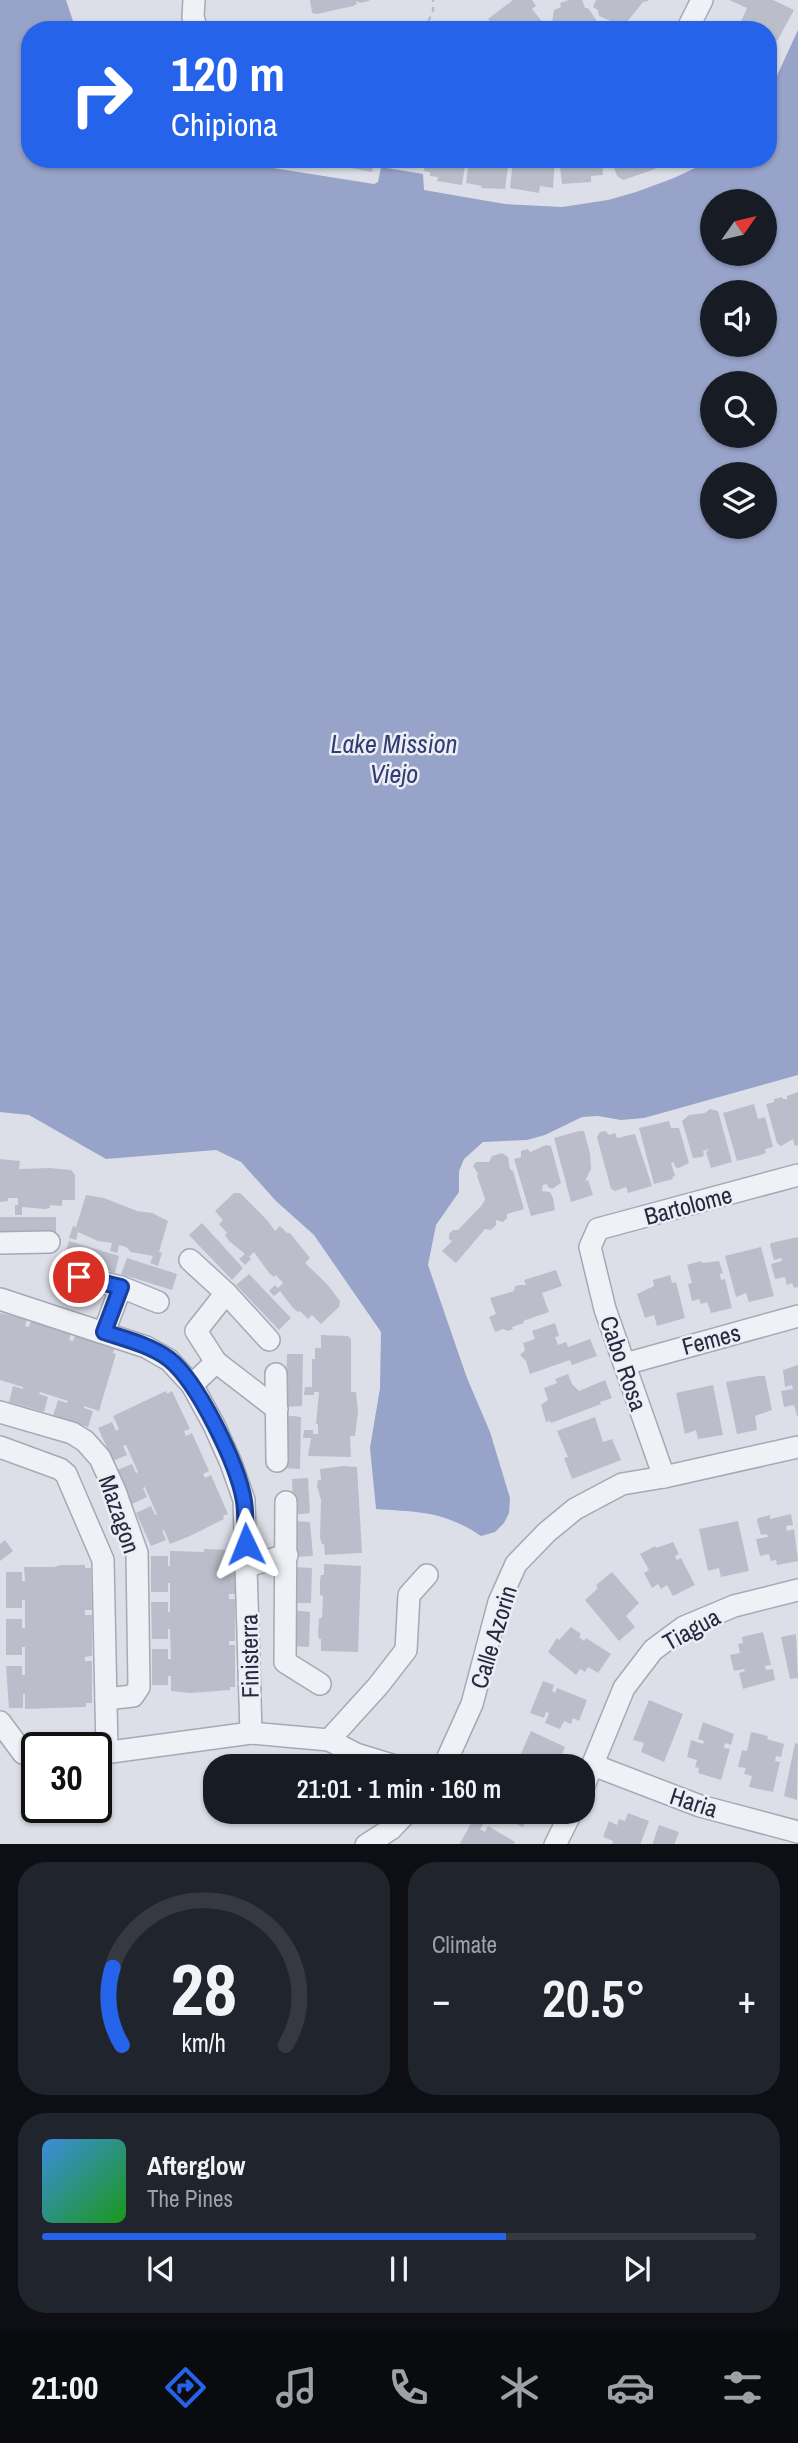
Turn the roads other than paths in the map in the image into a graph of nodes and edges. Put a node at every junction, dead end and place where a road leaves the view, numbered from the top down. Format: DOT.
graph roads {
  1 [pos="194,0"];
  2 [pos="702,0"];
  3 [pos="194,21"];
  4 [pos="692,21"];
  5 [pos="798,1175"];
  6 [pos="0,1242"];
  7 [pos="49,1242"];
  8 [pos="590,1247"];
  9 [pos="190,1260"];
  10 [pos="79,1277"];
  11 [pos="121,1287"];
  12 [pos="226,1293"];
  13 [pos="0,1299"];
  14 [pos="158,1302"];
  15 [pos="798,1316"];
  16 [pos="104,1332"];
  17 [pos="269,1340"];
  18 [pos="216,1362"];
  19 [pos="625,1364"];
  20 [pos="276,1374"];
  21 [pos="192,1385"];
  22 [pos="277,1409"];
  23 [pos="0,1412"];
  24 [pos="83,1440"];
  25 [pos="0,1447"];
  26 [pos="798,1447"];
  27 [pos="276,1461"];
  28 [pos="62,1471"];
  29 [pos="664,1477"];
  30 [pos="286,1502"];
  31 [pos="137,1553"];
  32 [pos="287,1555"];
  33 [pos="103,1560"];
  34 [pos="247,1566"];
  35 [pos="427,1575"];
  36 [pos="798,1590"];
  37 [pos="285,1662"];
  38 [pos="250,1671"];
  39 [pos="320,1684"];
  40 [pos="106,1699"];
  41 [pos="0,1722"];
  42 [pos="104,1732"];
  43 [pos="251,1733"];
  44 [pos="329,1740"];
  45 [pos="21,1750"];
  46 [pos="112,1752"];
  47 [pos="356,1754"];
  48 [pos="449,1754"];
  49 [pos="595,1760"];
  50 [pos="595,1766"];
  51 [pos="396,1824"];
  52 [pos="565,1824"];
  53 [pos="798,1832"];
  54 [pos="366,1844"];
  55 [pos="555,1844"];
  1 -- 3 [label="street"];
  2 -- 4 [label="street"];
  5 -- 8 [label="street, Bartolome"];
  6 -- 7 [label="street"];
  8 -- 19 [label="street, Cabo Rosa"];
  9 -- 12 [label="street"];
  10 -- 11 [label="street"];
  11 -- 14 [label="street"];
  11 -- 16 [label="street"];
  12 -- 17 [label="street"];
  12 -- 18 [label="street"];
  13 -- 16 [label="street, Finisterra"];
  15 -- 19 [label="street, Femes"];
  16 -- 21 [label="street, Finisterra"];
  18 -- 21 [label="street"];
  18 -- 22 [label="street"];
  19 -- 29 [label="street, Cabo Rosa"];
  20 -- 22 [label="street"];
  21 -- 34 [label="street, Finisterra"];
  22 -- 27 [label="street"];
  23 -- 24 [label="street, Mazagon"];
  24 -- 28 [label="street"];
  24 -- 31 [label="street, Mazagon"];
  25 -- 28 [label="street, Mazagon"];
  26 -- 29 [label="street, Calle Azorin"];
  28 -- 33 [label="street, Mazagon"];
  29 -- 48 [label="street, Calle Azorin"];
  30 -- 32 [label="street"];
  31 -- 33 [label="street"];
  31 -- 40 [label="street, Mazagon"];
  32 -- 34 [label="street"];
  32 -- 37 [label="street"];
  33 -- 40 [label="street, Mazagon"];
  34 -- 38 [label="street, Finisterra"];
  35 -- 44 [label="street"];
  36 -- 49 [label="street, Tiagua"];
  37 -- 38 [label="street"];
  37 -- 39 [label="street"];
  38 -- 43 [label="street, Finisterra"];
  40 -- 42 [label="street, Mazagon"];
  41 -- 45 [label="street"];
  43 -- 44 [label="street"];
  43 -- 46 [label="street"];
  44 -- 47 [label="street"];
  50 -- 53 [label="street, Haria"];
  51 -- 54 [label="street"];
  52 -- 55 [label="street"];
}
